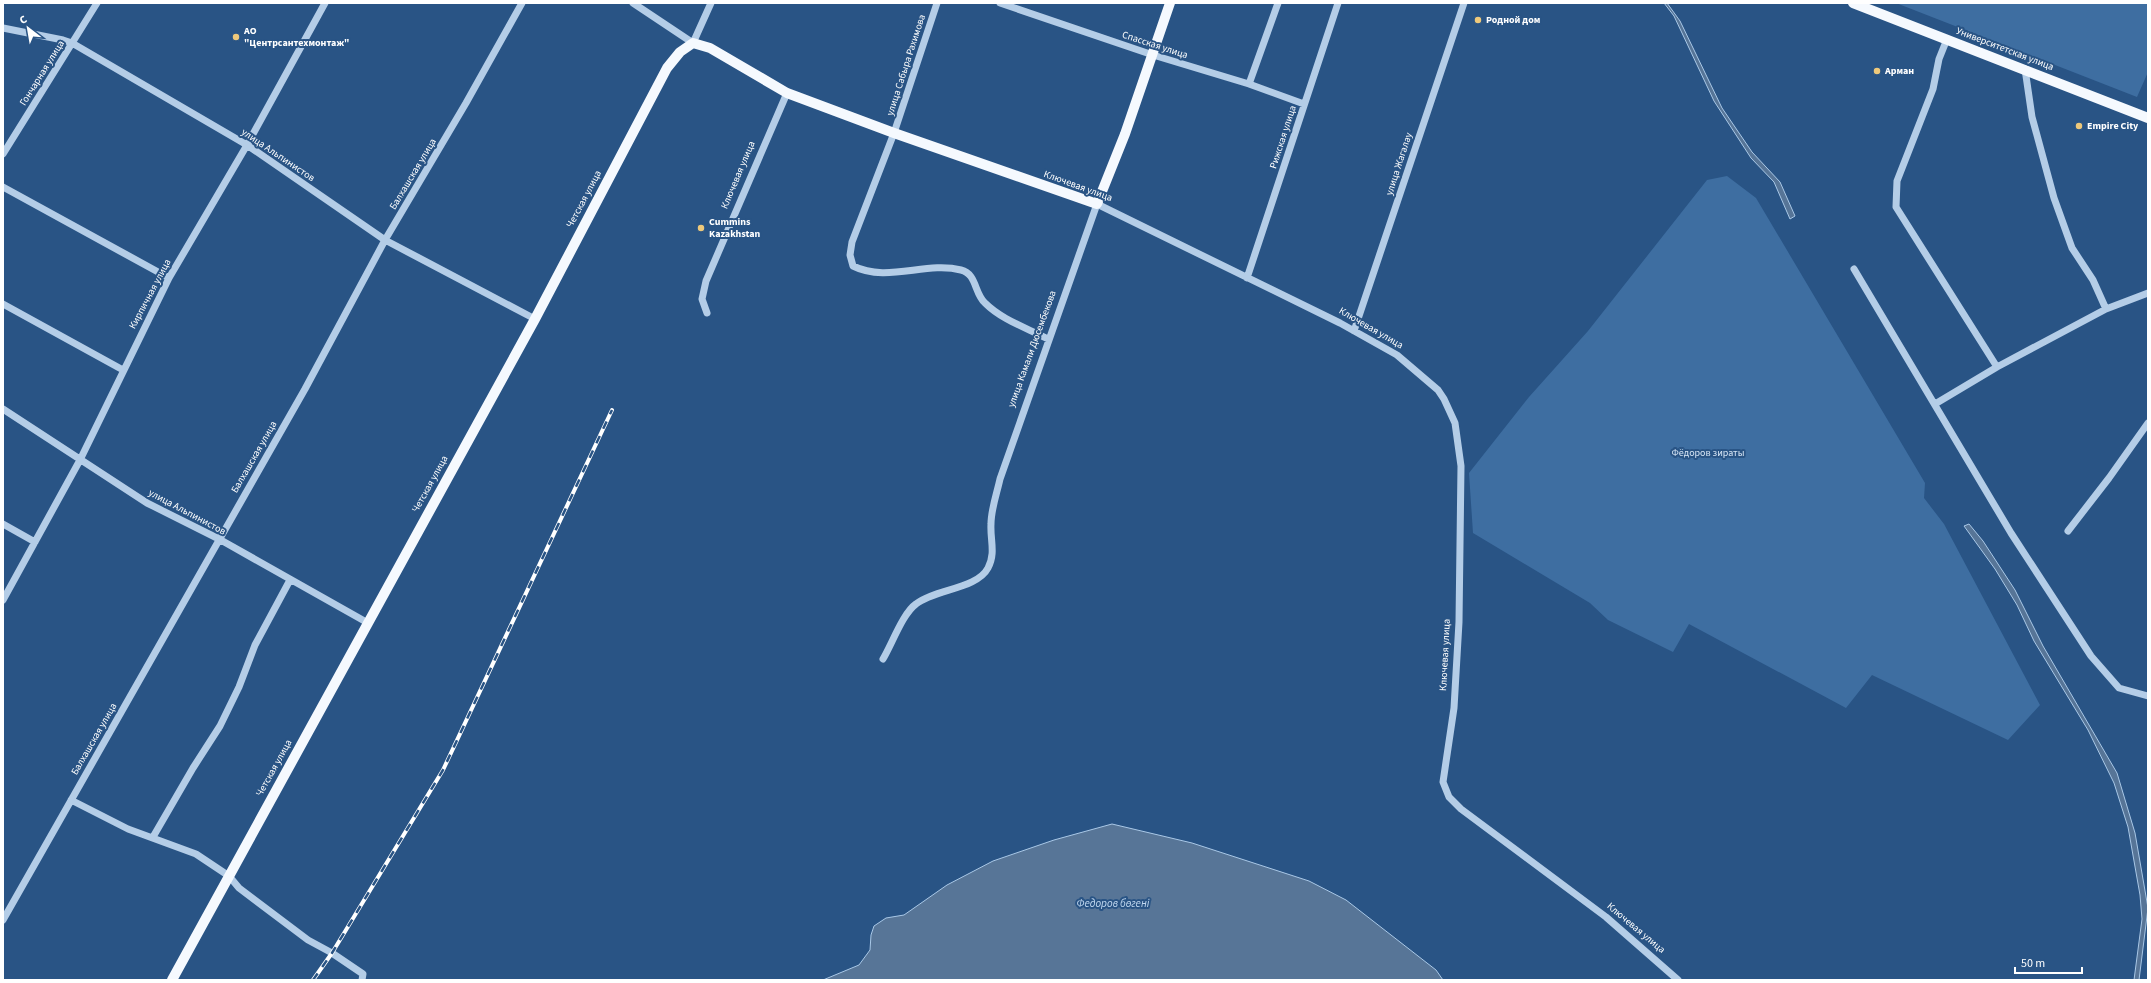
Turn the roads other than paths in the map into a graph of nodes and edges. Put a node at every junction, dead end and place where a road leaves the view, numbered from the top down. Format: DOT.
graph roads {
  1 [pos="97,3"];
  2 [pos="325,3"];
  3 [pos="522,3"];
  4 [pos="633,3"];
  5 [pos="711,3"];
  6 [pos="937,3"];
  7 [pos="1000,3"];
  8 [pos="1170,3"];
  9 [pos="1278,3"];
  10 [pos="1338,3"];
  11 [pos="1464,3"];
  12 [pos="1853,3"];
  13 [pos="3,28"];
  14 [pos="1947,39"];
  15 [pos="72,43"];
  16 [pos="693,43"];
  17 [pos="1153,55"];
  18 [pos="2025,69"];
  19 [pos="1249,84"];
  20 [pos="787,93"];
  21 [pos="1304,104"];
  22 [pos="2148,118"];
  23 [pos="894,133"];
  24 [pos="247,145"];
  25 [pos="3,154"];
  26 [pos="3,187"];
  27 [pos="1097,204"];
  28 [pos="385,240"];
  29 [pos="1854,269"];
  30 [pos="169,278"];
  31 [pos="1247,278"];
  32 [pos="2148,293"];
  33 [pos="3,304"];
  34 [pos="2106,309"];
  35 [pos="707,313"];
  36 [pos="535,319"];
  37 [pos="1354,331"];
  38 [pos="1048,339"];
  39 [pos="1997,367"];
  40 [pos="123,370"];
  41 [pos="1935,404"];
  42 [pos="3,409"];
  43 [pos="2148,424"];
  44 [pos="80,460"];
  45 [pos="3,524"];
  46 [pos="2068,531"];
  47 [pos="219,539"];
  48 [pos="35,542"];
  49 [pos="290,580"];
  50 [pos="3,600"];
  51 [pos="368,623"];
  52 [pos="883,659"];
  53 [pos="2148,696"];
  54 [pos="71,800"];
  55 [pos="153,837"];
  56 [pos="229,876"];
  57 [pos="3,920"];
  58 [pos="172,980"];
  59 [pos="362,980"];
  60 [pos="1678,980"];
  1 -- 15 [label="street, Гончарная улица"];
  2 -- 24 [label="street, Кирпичная улица"];
  3 -- 28 [label="street, Балхашская улица"];
  4 -- 16 [label="street, Ключевая улица"];
  5 -- 16 [label="street, Четская улица"];
  6 -- 23 [label="street, улица Сабыра Рахимова"];
  7 -- 17 [label="street, Спасская улица"];
  8 -- 17 [label="main road, улица Камали Дюсембекова"];
  9 -- 19 [label="street"];
  10 -- 21 [label="street, Рижская улица"];
  11 -- 37 [label="street, улица Жагалау"];
  12 -- 14 [label="main road, Университетская улица"];
  13 -- 15 [label="street, улица Альпинистов"];
  14 -- 18 [label="main road, Университетская улица"];
  14 -- 39 [label="street"];
  15 -- 24 [label="street, улица Альпинистов"];
  15 -- 25 [label="street, Гончарная улица"];
  16 -- 20 [label="main road, Ключевая улица"];
  16 -- 36 [label="main road, Четская улица"];
  17 -- 19 [label="street, Спасская улица"];
  17 -- 27 [label="main road, улица Камали Дюсембекова"];
  18 -- 22 [label="main road, Университетская улица"];
  18 -- 34 [label="street"];
  19 -- 21 [label="street, Спасская улица"];
  20 -- 23 [label="main road, Ключевая улица"];
  20 -- 35 [label="street, Ключевая улица"];
  21 -- 31 [label="street, Рижская улица"];
  23 -- 27 [label="main road, Ключевая улица"];
  23 -- 38 [label="street, улица Сабыра Рахимова"];
  24 -- 28 [label="street, улица Альпинистов"];
  24 -- 30 [label="street, Кирпичная улица"];
  26 -- 30 [label="street"];
  27 -- 31 [label="street, Ключевая улица"];
  27 -- 38 [label="street, улица Камали Дюсембекова"];
  28 -- 36 [label="street, улица Альпинистов"];
  28 -- 47 [label="street, Балхашская улица"];
  29 -- 41 [label="street"];
  30 -- 40 [label="street, Кирпичная улица"];
  31 -- 37 [label="street, Ключевая улица"];
  32 -- 34 [label="street"];
  33 -- 40 [label="street"];
  34 -- 39 [label="street"];
  36 -- 51 [label="main road, Четская улица"];
  37 -- 60 [label="street, Ключевая улица"];
  38 -- 52 [label="street, улица Камали Дюсембекова"];
  39 -- 41 [label="street"];
  40 -- 44 [label="street, Кирпичная улица"];
  41 -- 53 [label="street"];
  42 -- 44 [label="street, улица Альпинистов"];
  43 -- 46 [label="street"];
  44 -- 47 [label="street, улица Альпинистов"];
  44 -- 48 [label="street, Кирпичная улица"];
  45 -- 48 [label="street"];
  47 -- 49 [label="street, улица Альпинистов"];
  47 -- 54 [label="street, Балхашская улица"];
  48 -- 50 [label="street, Кирпичная улица"];
  49 -- 51 [label="street, улица Альпинистов"];
  49 -- 55 [label="street"];
  51 -- 56 [label="main road, Четская улица"];
  54 -- 55 [label="street"];
  54 -- 57 [label="street, Балхашская улица"];
  55 -- 56 [label="street"];
  56 -- 58 [label="main road, Четская улица"];
  56 -- 59 [label="street"];
}
